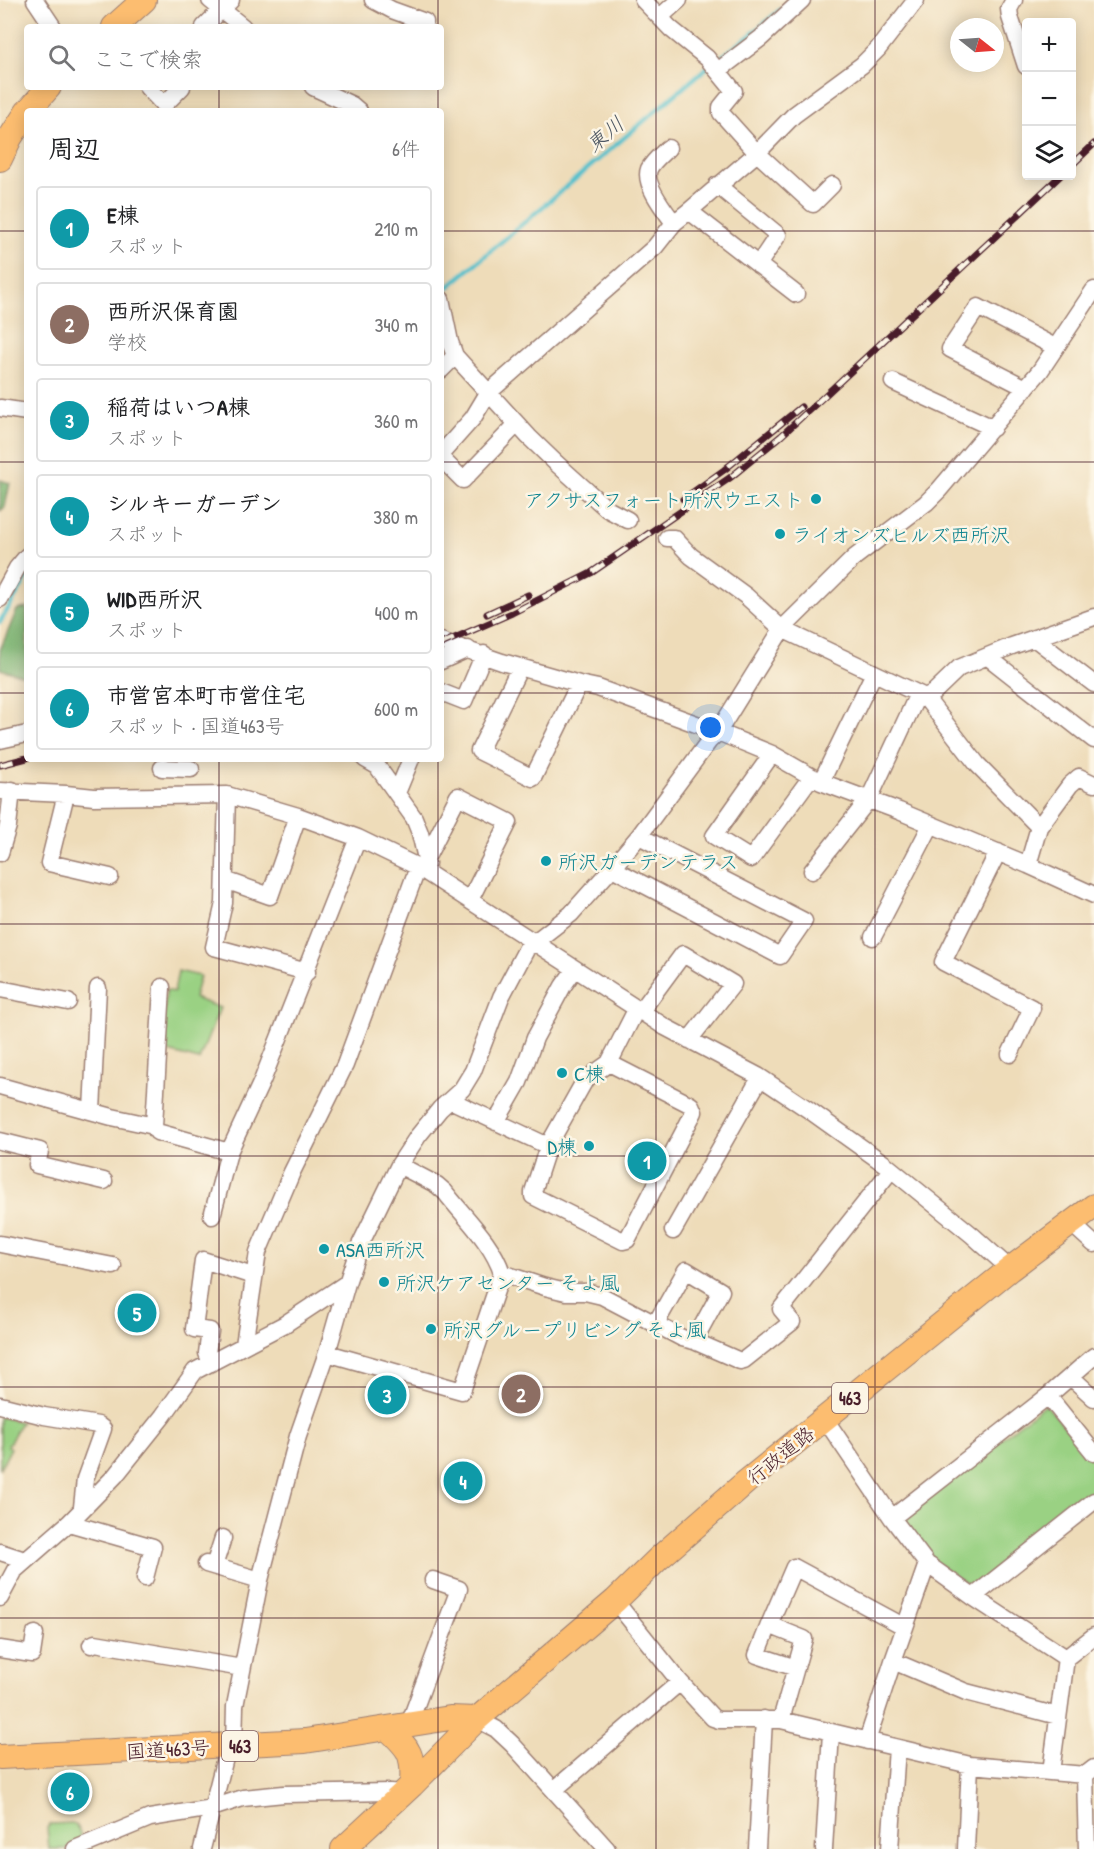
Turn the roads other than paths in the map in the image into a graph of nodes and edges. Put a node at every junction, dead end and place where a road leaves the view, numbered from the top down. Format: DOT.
graph roads {
  1 [pos="35,0"];
  2 [pos="144,0"];
  3 [pos="373,0"];
  4 [pos="643,0"];
  5 [pos="679,0"];
  6 [pos="802,0"];
  7 [pos="916,0"];
  8 [pos="1014,0"];
  9 [pos="220,3"];
  10 [pos="660,17"];
  11 [pos="425,22"];
  12 [pos="51,24"];
  13 [pos="117,24"];
  14 [pos="206,24"];
  15 [pos="240,24"];
  16 [pos="1022,54"];
  17 [pos="713,64"];
  18 [pos="150,90"];
  19 [pos="179,90"];
  20 [pos="320,90"];
  21 [pos="356,108"];
  22 [pos="24,120"];
  23 [pos="668,148"];
  24 [pos="757,153"];
  25 [pos="0,159"];
  26 [pos="717,185"];
  27 [pos="832,185"];
  28 [pos="688,211"];
  29 [pos="674,223"];
  30 [pos="758,265"];
  31 [pos="1094,290"];
  32 [pos="796,294"];
  33 [pos="444,314"];
  34 [pos="1055,347"];
  35 [pos="455,356"];
  36 [pos="444,367"];
  37 [pos="893,382"];
  38 [pos="1026,388"];
  39 [pos="488,393"];
  40 [pos="0,408"];
  41 [pos="24,412"];
  42 [pos="517,424"];
  43 [pos="993,428"];
  44 [pos="444,452"];
  45 [pos="444,459"];
  46 [pos="628,520"];
  47 [pos="667,538"];
  48 [pos="24,560"];
  49 [pos="0,599"];
  50 [pos="1094,616"];
  51 [pos="782,629"];
  52 [pos="1034,638"];
  53 [pos="444,642"];
  54 [pos="476,652"];
  55 [pos="988,657"];
  56 [pos="444,660"];
  57 [pos="520,667"];
  58 [pos="874,673"];
  59 [pos="579,684"];
  60 [pos="1094,684"];
  61 [pos="444,693"];
  62 [pos="922,696"];
  63 [pos="718,732"];
  64 [pos="24,735"];
  65 [pos="0,740"];
  66 [pos="1094,740"];
  67 [pos="772,754"];
  68 [pos="370,762"];
  69 [pos="410,762"];
  70 [pos="162,768"];
  71 [pos="190,769"];
  72 [pos="816,779"];
  73 [pos="1094,784"];
  74 [pos="6,791"];
  75 [pos="397,793"];
  76 [pos="66,794"];
  77 [pos="227,795"];
  78 [pos="869,800"];
  79 [pos="298,816"];
  80 [pos="931,825"];
  81 [pos="1039,827"];
  82 [pos="639,836"];
  83 [pos="358,838"];
  84 [pos="998,852"];
  85 [pos="0,853"];
  86 [pos="1028,865"];
  87 [pos="424,867"];
  88 [pos="612,868"];
  89 [pos="812,872"];
  90 [pos="110,877"];
  91 [pos="225,880"];
  92 [pos="1092,890"];
  93 [pos="470,900"];
  94 [pos="873,937"];
  95 [pos="535,942"];
  96 [pos="575,969"];
  97 [pos="306,972"];
  98 [pos="162,987"];
  99 [pos="98,988"];
  100 [pos="0,989"];
  101 [pos="68,1002"];
  102 [pos="639,1010"];
  103 [pos="689,1040"];
  104 [pos="1010,1054"];
  105 [pos="609,1063"];
  106 [pos="760,1078"];
  107 [pos="0,1086"];
  108 [pos="450,1100"];
  109 [pos="92,1111"];
  110 [pos="496,1122"];
  111 [pos="154,1126"];
  112 [pos="0,1142"];
  113 [pos="548,1146"];
  114 [pos="229,1152"];
  115 [pos="399,1165"];
  116 [pos="891,1170"];
  117 [pos="104,1181"];
  118 [pos="1094,1206"];
  119 [pos="212,1216"];
  120 [pos="1072,1224"];
  121 [pos="673,1231"];
  122 [pos="0,1244"];
  123 [pos="1094,1244"];
  124 [pos="113,1266"];
  125 [pos="1010,1269"];
  126 [pos="502,1273"];
  127 [pos="253,1276"];
  128 [pos="347,1283"];
  129 [pos="655,1324"];
  130 [pos="694,1341"];
  131 [pos="244,1345"];
  132 [pos="327,1353"];
  133 [pos="1094,1356"];
  134 [pos="211,1363"];
  135 [pos="1071,1377"];
  136 [pos="1048,1396"];
  137 [pos="1094,1398"];
  138 [pos="0,1405"];
  139 [pos="825,1419"];
  140 [pos="1094,1453"];
  141 [pos="1094,1501"];
  142 [pos="82,1507"];
  143 [pos="892,1518"];
  144 [pos="69,1522"];
  145 [pos="223,1538"];
  146 [pos="0,1552"];
  147 [pos="25,1560"];
  148 [pos="927,1564"];
  149 [pos="145,1578"];
  150 [pos="260,1580"];
  151 [pos="434,1580"];
  152 [pos="973,1597"];
  153 [pos="0,1598"];
  154 [pos="615,1601"];
  155 [pos="769,1625"];
  156 [pos="905,1627"];
  157 [pos="35,1634"];
  158 [pos="1094,1636"];
  159 [pos="91,1645"];
  160 [pos="0,1649"];
  161 [pos="1066,1658"];
  162 [pos="893,1661"];
  163 [pos="242,1668"];
  164 [pos="796,1668"];
  165 [pos="680,1682"];
  166 [pos="1058,1716"];
  167 [pos="477,1719"];
  168 [pos="764,1719"];
  169 [pos="781,1720"];
  170 [pos="399,1726"];
  171 [pos="831,1732"];
  172 [pos="867,1741"];
  173 [pos="231,1746"];
  174 [pos="897,1748"];
  175 [pos="0,1757"];
  176 [pos="970,1765"];
  177 [pos="1050,1772"];
  178 [pos="1090,1772"];
  179 [pos="407,1789"];
  180 [pos="554,1790"];
  181 [pos="213,1808"];
  182 [pos="100,1844"];
  183 [pos="75,1849"];
  184 [pos="202,1849"];
  185 [pos="343,1849"];
  186 [pos="607,1849"];
  187 [pos="757,1849"];
  188 [pos="824,1849"];
  189 [pos="890,1849"];
  190 [pos="966,1849"];
  191 [pos="1088,1849"];
  1 -- 12 [label="street"];
  2 -- 13 [label="highway"];
  3 -- 11 [label="street"];
  4 -- 10 [label="street"];
  5 -- 10 [label="street"];
  6 -- 17 [label="street"];
  7 -- 24 [label="street"];
  8 -- 16 [label="street"];
  9 -- 14 [label="street"];
  9 -- 15 [label="street"];
  10 -- 17 [label="street"];
  17 -- 24 [label="street"];
  18 -- 19 [label="street"];
  20 -- 21 [label="street"];
  22 -- 25 [label="highway"];
  23 -- 29 [label="street"];
  24 -- 26 [label="street"];
  24 -- 27 [label="street"];
  26 -- 28 [label="street"];
  26 -- 30 [label="street"];
  28 -- 29 [label="street"];
  28 -- 30 [label="street"];
  29 -- 39 [label="street"];
  30 -- 32 [label="street"];
  31 -- 34 [label="street"];
  33 -- 35 [label="street"];
  34 -- 38 [label="street"];
  34 -- 38 [label="street"];
  35 -- 36 [label="street"];
  35 -- 39 [label="street"];
  37 -- 43 [label="street"];
  38 -- 43 [label="street"];
  39 -- 42 [label="street"];
  39 -- 44 [label="street"];
  40 -- 41 [label="street"];
  42 -- 45 [label="street"];
  42 -- 46 [label="street"];
  43 -- 51 [label="street"];
  47 -- 51 [label="street"];
  48 -- 49 [label="street"];
  50 -- 52 [label="street"];
  51 -- 58 [label="street"];
  51 -- 63 [label="street"];
  52 -- 55 [label="street"];
  52 -- 60 [label="street"];
  53 -- 54 [label="street"];
  54 -- 56 [label="street"];
  54 -- 57 [label="street"];
  54 -- 61 [label="street"];
  55 -- 62 [label="street"];
  55 -- 66 [label="street"];
  57 -- 59 [label="street"];
  57 -- 59 [label="street"];
  58 -- 62 [label="street"];
  58 -- 72 [label="street"];
  59 -- 63 [label="street"];
  62 -- 78 [label="street"];
  62 -- 81 [label="street"];
  63 -- 67 [label="street"];
  63 -- 82 [label="street"];
  64 -- 65 [label="street"];
  67 -- 72 [label="street"];
  67 -- 72 [label="street"];
  68 -- 75 [label="street"];
  69 -- 75 [label="street"];
  70 -- 71 [label="street"];
  72 -- 78 [label="street"];
  73 -- 81 [label="street"];
  74 -- 76 [label="street"];
  74 -- 85 [label="street"];
  75 -- 87 [label="street"];
  76 -- 77 [label="street"];
  76 -- 90 [label="street"];
  77 -- 79 [label="street"];
  77 -- 91 [label="street"];
  78 -- 80 [label="street"];
  78 -- 89 [label="street"];
  79 -- 83 [label="street"];
  79 -- 91 [label="street"];
  80 -- 84 [label="street"];
  80 -- 94 [label="street"];
  81 -- 86 [label="street"];
  82 -- 88 [label="street"];
  82 -- 88 [label="street"];
  83 -- 87 [label="street"];
  83 -- 97 [label="street"];
  84 -- 86 [label="street"];
  84 -- 104 [label="street"];
  86 -- 92 [label="street"];
  87 -- 93 [label="street"];
  87 -- 93 [label="street"];
  87 -- 127 [label="street"];
  88 -- 95 [label="street"];
  91 -- 97 [label="street"];
  93 -- 95 [label="street"];
  95 -- 96 [label="street"];
  95 -- 108 [label="street"];
  96 -- 102 [label="street"];
  96 -- 110 [label="street"];
  97 -- 114 [label="street"];
  98 -- 111 [label="street"];
  99 -- 109 [label="street"];
  100 -- 101 [label="street"];
  102 -- 103 [label="street"];
  102 -- 103 [label="street"];
  102 -- 105 [label="street"];
  103 -- 106 [label="street"];
  105 -- 113 [label="street"];
  105 -- 113 [label="street"];
  106 -- 116 [label="street"];
  106 -- 121 [label="street"];
  107 -- 109 [label="street"];
  108 -- 110 [label="street"];
  108 -- 115 [label="street"];
  109 -- 111 [label="street"];
  110 -- 113 [label="street"];
  111 -- 114 [label="street"];
  112 -- 117 [label="street"];
  114 -- 119 [label="street"];
  115 -- 126 [label="street"];
  115 -- 128 [label="street"];
  116 -- 125 [label="street"];
  116 -- 130 [label="street"];
  118 -- 120 [label="highway, 行政道路 / 463"];
  120 -- 123 [label="street"];
  120 -- 125 [label="highway, 行政道路 / 463"];
  122 -- 124 [label="street"];
  125 -- 139 [label="highway, 行政道路 / 463"];
  126 -- 129 [label="street"];
  126 -- 132 [label="street"];
  127 -- 131 [label="street"];
  127 -- 134 [label="street"];
  128 -- 131 [label="street"];
  128 -- 132 [label="street"];
  129 -- 130 [label="street"];
  129 -- 130 [label="street"];
  131 -- 134 [label="street"];
  132 -- 150 [label="street"];
  133 -- 135 [label="street"];
  134 -- 142 [label="street"];
  135 -- 136 [label="street"];
  135 -- 137 [label="street"];
  136 -- 140 [label="street"];
  136 -- 143 [label="street"];
  138 -- 142 [label="street"];
  139 -- 143 [label="street"];
  139 -- 154 [label="highway, 行政道路 / 463"];
  141 -- 152 [label="street"];
  142 -- 144 [label="street"];
  143 -- 148 [label="street"];
  144 -- 147 [label="street"];
  144 -- 149 [label="street"];
  145 -- 150 [label="street"];
  146 -- 147 [label="street"];
  147 -- 153 [label="street"];
  148 -- 152 [label="street"];
  148 -- 156 [label="street"];
  150 -- 163 [label="street"];
  151 -- 170 [label="street"];
  152 -- 161 [label="street"];
  154 -- 165 [label="street"];
  154 -- 167 [label="highway, 463"];
  155 -- 156 [label="street"];
  155 -- 164 [label="street"];
  155 -- 164 [label="street"];
  156 -- 162 [label="street"];
  157 -- 160 [label="street"];
  158 -- 161 [label="street"];
  159 -- 163 [label="street"];
  161 -- 166 [label="street"];
  162 -- 166 [label="street"];
  162 -- 172 [label="street"];
  163 -- 173 [label="street"];
  164 -- 169 [label="street"];
  165 -- 168 [label="street"];
  165 -- 180 [label="street"];
  166 -- 177 [label="street"];
  167 -- 170 [label="highway, 国道463号 / 463"];
  167 -- 179 [label="highway, 463"];
  167 -- 180 [label="street"];
  168 -- 169 [label="street"];
  168 -- 187 [label="street"];
  169 -- 171 [label="street"];
  170 -- 173 [label="highway, 国道463号 / 463"];
  170 -- 179 [label="highway"];
  171 -- 172 [label="street"];
  171 -- 188 [label="street"];
  172 -- 174 [label="street"];
  173 -- 175 [label="highway, 国道463号 / 463"];
  173 -- 181 [label="street"];
  174 -- 176 [label="street"];
  174 -- 189 [label="street"];
  176 -- 177 [label="street"];
  176 -- 190 [label="street"];
  177 -- 178 [label="street"];
  178 -- 191 [label="street"];
  179 -- 181 [label="street"];
  179 -- 185 [label="highway, 463"];
  180 -- 186 [label="street"];
  181 -- 182 [label="street"];
  181 -- 184 [label="street"];
  182 -- 183 [label="street"];
}
